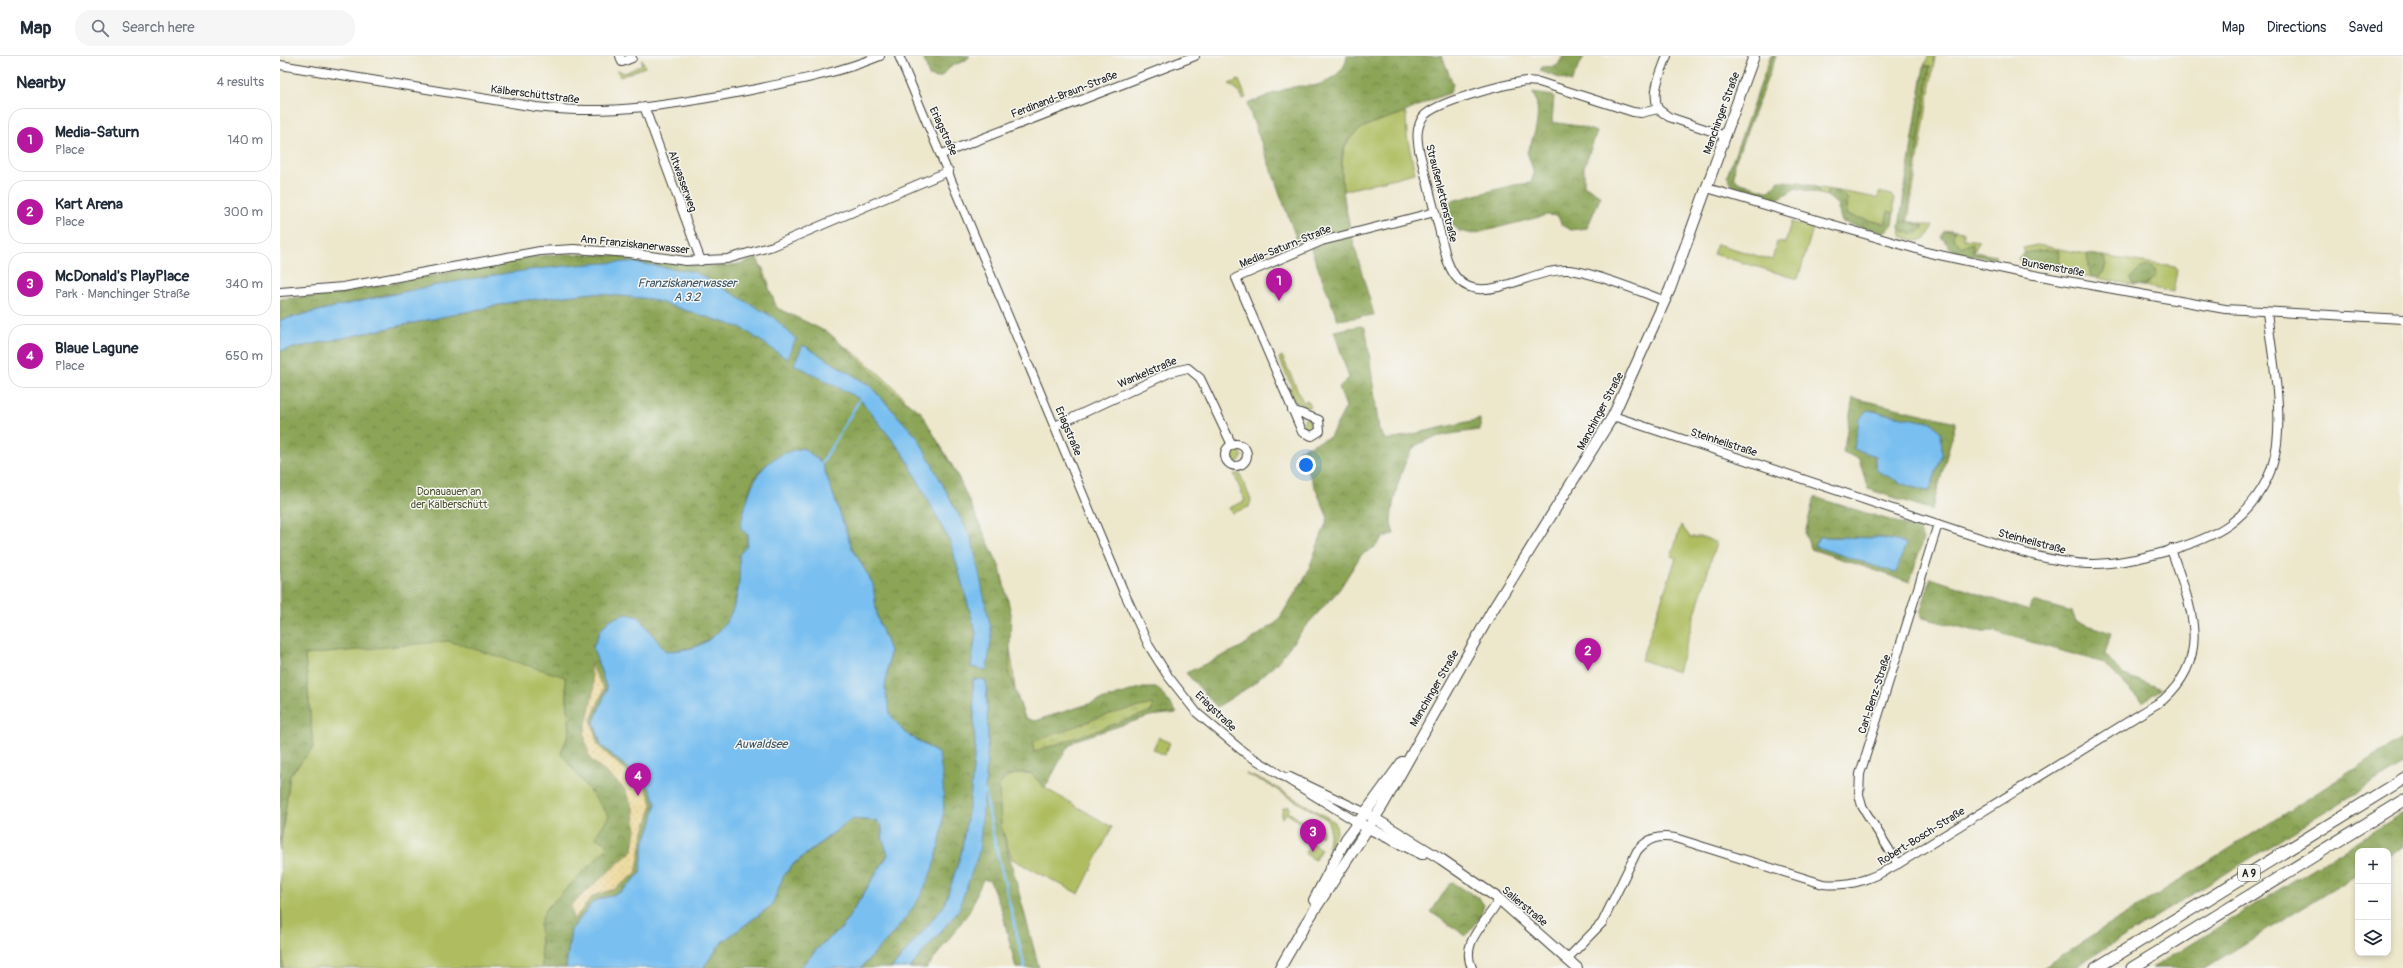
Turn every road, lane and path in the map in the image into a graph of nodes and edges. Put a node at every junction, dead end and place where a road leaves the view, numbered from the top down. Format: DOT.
graph roads {
  1 [pos="620,56"];
  2 [pos="631,56"];
  3 [pos="880,56"];
  4 [pos="899,56"];
  5 [pos="1195,56"];
  6 [pos="1667,56"];
  7 [pos="1754,56"];
  8 [pos="280,65"];
  9 [pos="645,108"];
  10 [pos="1658,109"];
  11 [pos="1726,136"];
  12 [pos="942,154"];
  13 [pos="949,171"];
  14 [pos="1707,188"];
  15 [pos="1435,212"];
  16 [pos="701,261"];
  17 [pos="280,292"];
  18 [pos="1665,301"];
  19 [pos="2267,312"];
  20 [pos="2403,319"];
  21 [pos="1292,410"];
  22 [pos="1613,416"];
  23 [pos="1055,426"];
  24 [pos="1232,445"];
  25 [pos="1938,524"];
  26 [pos="2171,548"];
  27 [pos="1412,750"];
  28 [pos="1276,772"];
  29 [pos="2403,779"];
  30 [pos="2403,801"];
  31 [pos="1364,812"];
  32 [pos="1374,818"];
  33 [pos="1357,822"];
  34 [pos="1368,828"];
  35 [pos="1898,864"];
  36 [pos="1453,868"];
  37 [pos="1499,899"];
  38 [pos="1306,923"];
  39 [pos="1567,959"];
  40 [pos="1280,968"];
  41 [pos="1472,968"];
  42 [pos="1577,968"];
  43 [pos="2096,968"];
  44 [pos="2132,968"];
  1 -- 2 [label="street"];
  3 -- 9 [label="street, Kälberschüttstraße"];
  4 -- 12 [label="street, Eriagstraße"];
  5 -- 12 [label="street, Ferdinand-Braun-Straße"];
  6 -- 10 [label="street"];
  7 -- 11 [label="main road, Manchinger Straße"];
  8 -- 9 [label="street, Kälberschüttstraße"];
  9 -- 16 [label="street, Altwasserweg"];
  10 -- 11 [label="street"];
  10 -- 15 [label="street, Straußenlettenstraße"];
  11 -- 14 [label="main road, Manchinger Straße"];
  12 -- 13 [label="street, Eriagstraße"];
  13 -- 16 [label="street, Am Franziskanerwasser"];
  13 -- 23 [label="street, Eriagstraße"];
  14 -- 18 [label="main road, Manchinger Straße"];
  14 -- 19 [label="street, Bunsenstraße"];
  15 -- 18 [label="street, Straußenlettenstraße"];
  15 -- 21 [label="street, Media-Saturn-Straße"];
  16 -- 17 [label="street, Am Franziskanerwasser"];
  18 -- 22 [label="main road, Manchinger Straße"];
  19 -- 20 [label="street, Bunsenstraße"];
  19 -- 26 [label="street, Steinheilstraße"];
  22 -- 25 [label="street, Steinheilstraße"];
  22 -- 27 [label="main road, Manchinger Straße"];
  23 -- 24 [label="street, Wankelstraße"];
  23 -- 28 [label="street, Eriagstraße"];
  25 -- 26 [label="street, Steinheilstraße"];
  25 -- 35 [label="street, Carl-Benz-Straße"];
  26 -- 35 [label="street, Robert-Bosch-Straße"];
  27 -- 31 [label="main road, Manchinger Straße"];
  27 -- 32 [label="main road, Manchinger Straße"];
  28 -- 31 [label="street, Eriagstraße"];
  28 -- 33 [label="street, Eriagstraße"];
  29 -- 43 [label="highway, A 9"];
  30 -- 44 [label="highway, A 9"];
  31 -- 32 [label="main road, Eriagstraße"];
  31 -- 33 [label="main road, Manchinger Straße"];
  32 -- 34 [label="main road, Manchinger Straße"];
  32 -- 36 [label="main road, Salierstraße"];
  33 -- 34 [label="main road, Salierstraße"];
  33 -- 38 [label="main road, Manchinger Straße"];
  34 -- 36 [label="main road, Salierstraße"];
  34 -- 38 [label="main road, Manchinger Straße"];
  35 -- 39 [label="street, Robert-Bosch-Straße"];
  36 -- 37 [label="main road, Salierstraße"];
  37 -- 39 [label="main road, Salierstraße"];
  37 -- 41 [label="street"];
  38 -- 40 [label="main road, Manchinger Straße"];
  39 -- 42 [label="main road, Salierstraße"];
}
